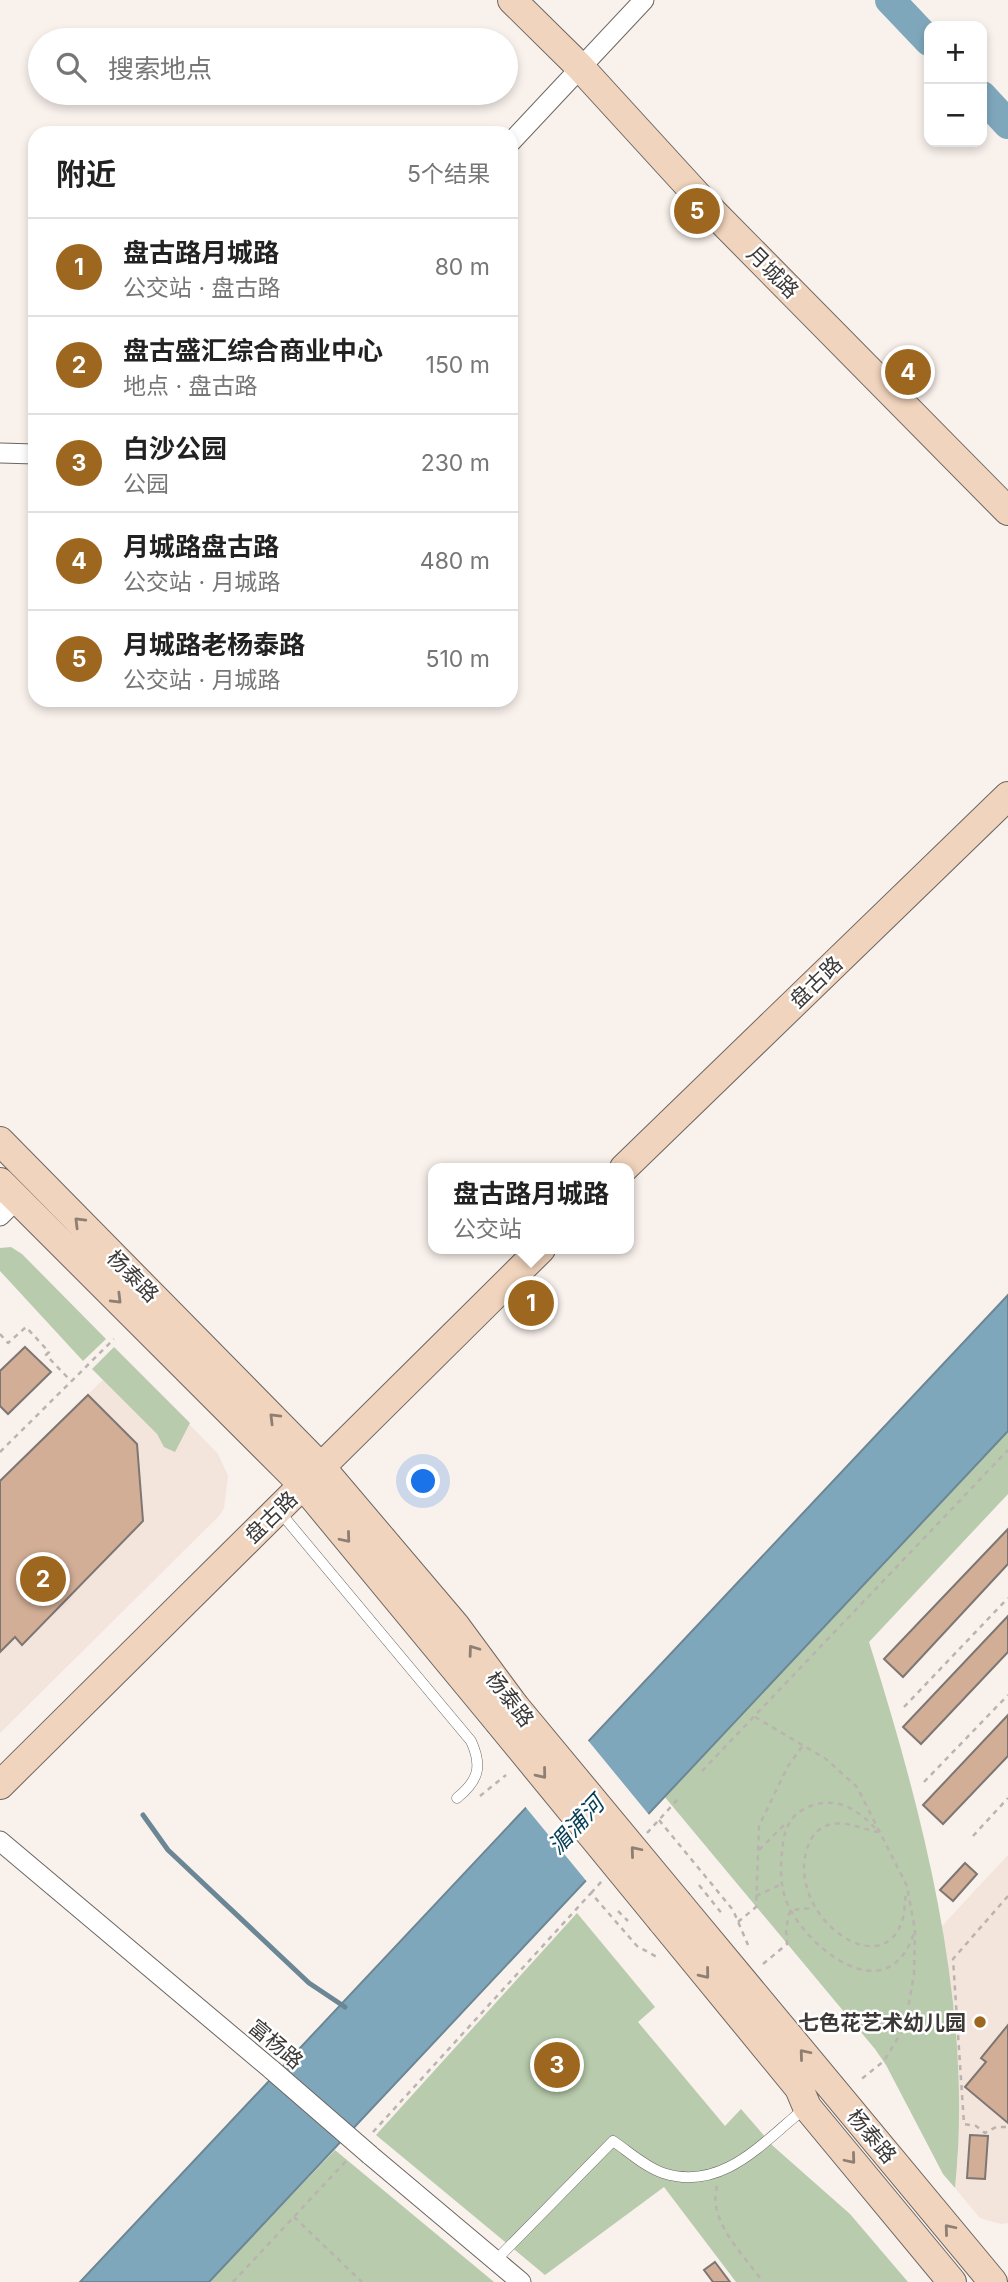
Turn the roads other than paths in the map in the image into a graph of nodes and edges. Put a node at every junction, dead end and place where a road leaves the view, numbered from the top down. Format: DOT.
graph roads {
  1 [pos="512,0"];
  2 [pos="644,0"];
  3 [pos="580,67"];
  4 [pos="518,134"];
  5 [pos="0,453"];
  6 [pos="28,454"];
  7 [pos="1008,511"];
  8 [pos="1008,796"];
  9 [pos="0,1141"];
  10 [pos="629,1163"];
  11 [pos="6,1199"];
  12 [pos="536,1254"];
  13 [pos="312,1476"];
  14 [pos="278,1510"];
  15 [pos="0,1784"];
  16 [pos="457,1798"];
  17 [pos="0,1842"];
  18 [pos="680,1903"];
  19 [pos="807,2107"];
  20 [pos="495,2260"];
  21 [pos="521,2282"];
  22 [pos="952,2282"];
  23 [pos="993,2282"];
  1 -- 3 [label="main road, 月城路"];
  2 -- 3 [label="street"];
  3 -- 4 [label="street"];
  3 -- 7 [label="main road, 月城路"];
  5 -- 6 [label="street"];
  8 -- 10 [label="main road, 盘古路"];
  13 -- 9 [label="main road, 杨泰路, one-way"];
  11 -- 13 [label="main road, 杨泰路, one-way"];
  12 -- 13 [label="main road, 盘古路"];
  13 -- 14 [label="main road, 盘古路"];
  13 -- 18 [label="main road, 杨泰路, bridge"];
  14 -- 15 [label="main road, 盘古路"];
  14 -- 16 [label="lane"];
  17 -- 20 [label="street, 富杨路, bridge"];
  18 -- 19 [label="main road, 杨泰路, one-way"];
  23 -- 18 [label="main road, 杨泰路, one-way"];
  19 -- 20 [label="lane"];
  19 -- 22 [label="main road, 杨泰路, one-way"];
  20 -- 21 [label="street, 富杨路"];
}
